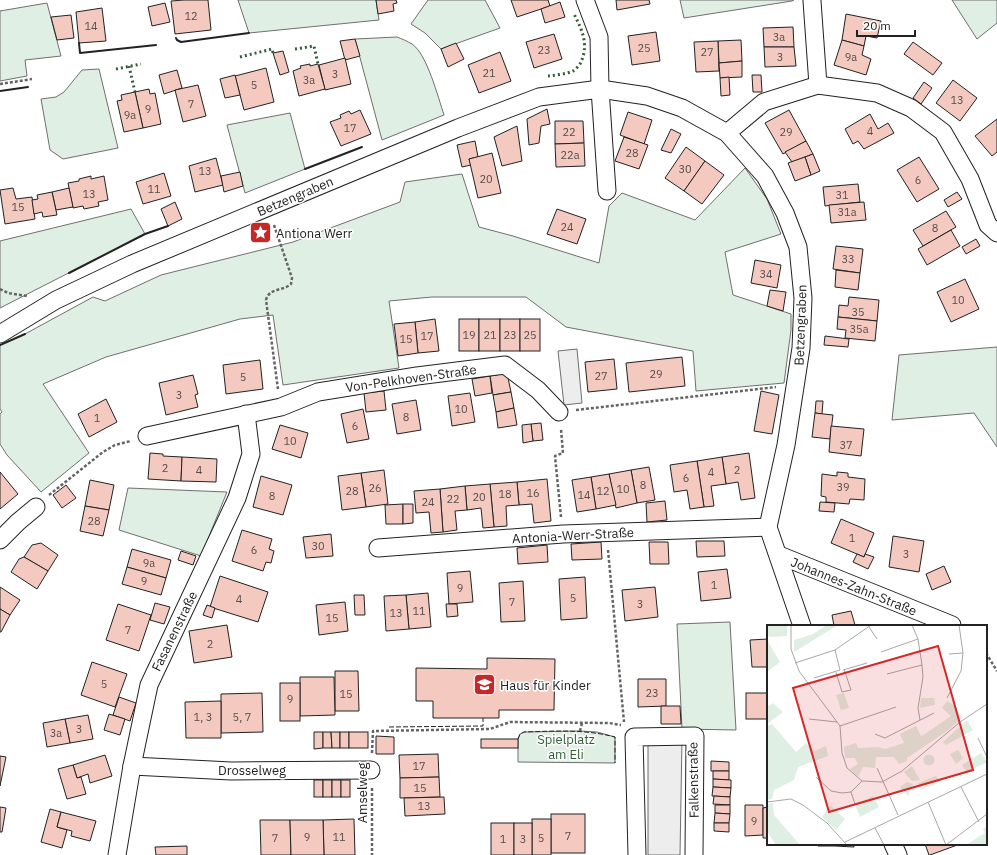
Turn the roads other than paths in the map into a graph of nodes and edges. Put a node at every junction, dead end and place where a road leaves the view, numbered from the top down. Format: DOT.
graph roads {
  1 [pos="584,0"];
  2 [pos="812,1"];
  3 [pos="818,85"];
  4 [pos="600,89"];
  5 [pos="727,134"];
  6 [pos="607,191"];
  7 [pos="997,233"];
  8 [pos="0,334"];
  9 [pos="559,412"];
  10 [pos="246,414"];
  11 [pos="146,436"];
  12 [pos="36,508"];
  13 [pos="768,527"];
  14 [pos="0,540"];
  15 [pos="378,548"];
  16 [pos="779,555"];
  17 [pos="802,625"];
  18 [pos="952,625"];
  19 [pos="132,766"];
  20 [pos="371,770"];
  21 [pos="893,845"];
  22 [pos="117,855"];
  23 [pos="637,855"];
  24 [pos="694,855"];
  25 [pos="898,855"];
  1 -- 4 [label="street"];
  2 -- 3 [label="street"];
  3 -- 5 [label="street"];
  3 -- 7 [label="street"];
  4 -- 5 [label="street, Betzengraben"];
  4 -- 6 [label="street"];
  4 -- 8 [label="street, Betzengraben"];
  5 -- 13 [label="street, Betzengraben"];
  9 -- 10 [label="street, Von-Pelkhoven-Straße"];
  10 -- 11 [label="street, Von-Pelkhoven-Straße"];
  10 -- 19 [label="street, Fasanenstraße"];
  12 -- 14 [label="street"];
  13 -- 15 [label="street, Antonia-Werr-Straße"];
  13 -- 16 [label="street"];
  16 -- 17 [label="street"];
  16 -- 18 [label="street, Johannes-Zahn-Straße"];
  19 -- 20 [label="street, Drosselweg"];
  19 -- 22 [label="street, Fasanenstraße"];
  21 -- 25 [label="street"];
  23 -- 24 [label="street, Falkenstraße"];
}
